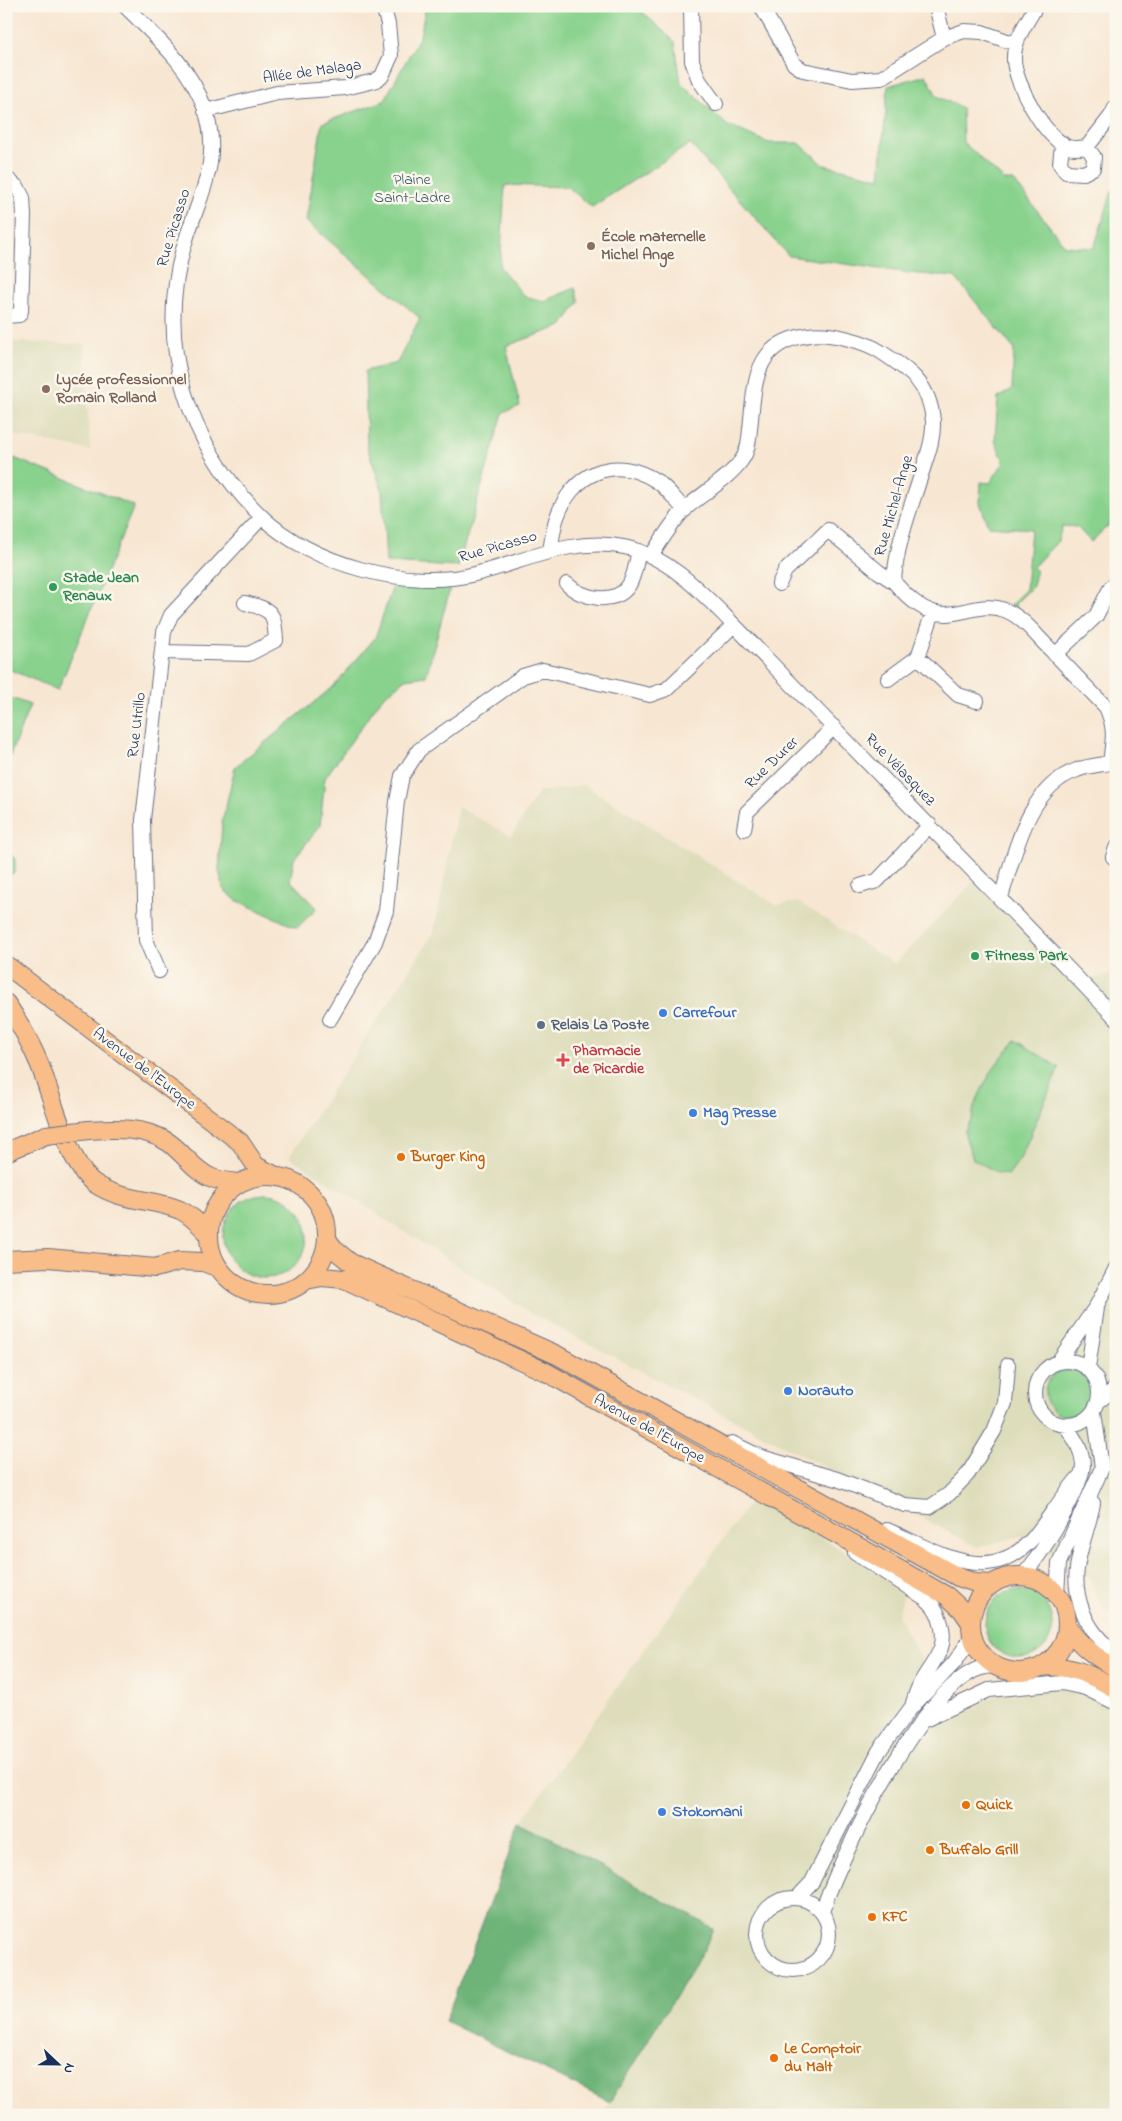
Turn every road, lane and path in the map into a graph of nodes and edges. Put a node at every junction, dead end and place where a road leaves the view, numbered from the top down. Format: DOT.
graph roads {
  1 [pos="125,6"];
  2 [pos="383,6"];
  3 [pos="691,6"];
  4 [pos="760,6"];
  5 [pos="936,6"];
  6 [pos="1036,6"];
  7 [pos="944,38"];
  8 [pos="1016,44"];
  9 [pos="716,104"];
  10 [pos="1116,106"];
  11 [pos="206,111"];
  12 [pos="1062,143"];
  13 [pos="1090,143"];
  14 [pos="6,178"];
  15 [pos="6,316"];
  16 [pos="684,510"];
  17 [pos="262,517"];
  18 [pos="550,550"];
  19 [pos="645,554"];
  20 [pos="894,582"];
  21 [pos="567,584"];
  22 [pos="779,584"];
  23 [pos="1111,586"];
  24 [pos="245,603"];
  25 [pos="933,612"];
  26 [pos="734,625"];
  27 [pos="163,652"];
  28 [pos="1055,655"];
  29 [pos="918,657"];
  30 [pos="888,679"];
  31 [pos="977,701"];
  32 [pos="834,727"];
  33 [pos="1113,764"];
  34 [pos="930,825"];
  35 [pos="744,829"];
  36 [pos="860,886"];
  37 [pos="1001,897"];
  38 [pos="6,966"];
  39 [pos="159,971"];
  40 [pos="6,1003"];
  41 [pos="1116,1018"];
  42 [pos="330,1019"];
  43 [pos="6,1152"];
  44 [pos="276,1176"];
  45 [pos="238,1184"];
  46 [pos="209,1234"];
  47 [pos="327,1239"];
  48 [pos="6,1260"];
  49 [pos="219,1268"];
  50 [pos="1116,1268"];
  51 [pos="306,1280"];
  52 [pos="1097,1305"];
  53 [pos="1058,1362"];
  54 [pos="1008,1365"];
  55 [pos="1092,1373"];
  56 [pos="1116,1382"];
  57 [pos="1116,1388"];
  58 [pos="1096,1406"];
  59 [pos="1066,1426"];
  60 [pos="684,1427"];
  61 [pos="1080,1476"];
  62 [pos="1097,1482"];
  63 [pos="792,1509"];
  64 [pos="844,1515"];
  65 [pos="1023,1576"];
  66 [pos="992,1584"];
  67 [pos="1057,1594"];
  68 [pos="1068,1626"];
  69 [pos="971,1628"];
  70 [pos="1116,1653"];
  71 [pos="998,1667"];
  72 [pos="1041,1667"];
  73 [pos="1116,1668"];
  74 [pos="1116,1689"];
  75 [pos="1116,1703"];
  76 [pos="911,1708"];
  77 [pos="922,1722"];
  78 [pos="797,1898"];
  79 [pos="822,1912"];
  1 -- 11 [label="street, Rue Picasso"];
  2 -- 11 [label="street, Allée de Malaga"];
  3 -- 9 [label="street"];
  4 -- 7 [label="street"];
  5 -- 7 [label="street"];
  6 -- 8 [label="street"];
  7 -- 8 [label="street"];
  8 -- 12 [label="street"];
  10 -- 13 [label="street"];
  11 -- 17 [label="street, Rue Picasso"];
  12 -- 13 [label="street"];
  12 -- 13 [label="street"];
  14 -- 15 [label="street"];
  16 -- 18 [label="street"];
  16 -- 19 [label="street, Rue Michel-Ange"];
  16 -- 20 [label="street, Rue Michel-Ange"];
  17 -- 18 [label="street, Rue Picasso"];
  17 -- 27 [label="street, Rue Utrillo"];
  18 -- 19 [label="street, Rue Picasso"];
  19 -- 21 [label="street"];
  19 -- 26 [label="street, Rue Vélasquez"];
  20 -- 22 [label="street"];
  20 -- 25 [label="street, Rue Michel-Ange"];
  23 -- 28 [label="street"];
  24 -- 27 [label="street"];
  25 -- 28 [label="street"];
  25 -- 29 [label="street"];
  26 -- 32 [label="street, Rue Vélasquez"];
  26 -- 42 [label="street"];
  27 -- 39 [label="street, Rue Utrillo"];
  28 -- 33 [label="street"];
  29 -- 30 [label="street"];
  29 -- 31 [label="street"];
  32 -- 34 [label="street, Rue Vélasquez"];
  32 -- 35 [label="street, Rue Durer"];
  33 -- 37 [label="street"];
  34 -- 36 [label="street"];
  34 -- 37 [label="street, Rue Vélasquez"];
  37 -- 41 [label="street, Rue Vélasquez"];
  38 -- 44 [label="main road, Avenue de l'Europe"];
  40 -- 46 [label="main road"];
  43 -- 45 [label="main road, bridge"];
  44 -- 45 [label="main road"];
  44 -- 47 [label="main road"];
  45 -- 46 [label="main road"];
  46 -- 49 [label="main road"];
  47 -- 51 [label="main road"];
  47 -- 60 [label="main road, Avenue de l'Europe"];
  48 -- 49 [label="main road"];
  49 -- 51 [label="main road"];
  50 -- 52 [label="street"];
  51 -- 63 [label="main road, Avenue de l'Europe"];
  52 -- 53 [label="street"];
  52 -- 55 [label="street"];
  53 -- 55 [label="street"];
  53 -- 59 [label="street"];
  54 -- 60 [label="street, Avenue de l'Europe"];
  55 -- 56 [label="street"];
  55 -- 58 [label="street"];
  57 -- 58 [label="street"];
  58 -- 59 [label="street"];
  58 -- 62 [label="street"];
  59 -- 61 [label="street"];
  60 -- 64 [label="main road, Avenue de l'Europe"];
  61 -- 64 [label="street"];
  61 -- 65 [label="street"];
  62 -- 67 [label="street"];
  62 -- 70 [label="street"];
  63 -- 69 [label="main road, Avenue de l'Europe"];
  63 -- 76 [label="street"];
  64 -- 66 [label="main road, Avenue de l'Europe"];
  65 -- 66 [label="main road"];
  65 -- 67 [label="main road"];
  66 -- 69 [label="main road"];
  67 -- 68 [label="main road"];
  68 -- 72 [label="main road"];
  68 -- 73 [label="main road"];
  69 -- 71 [label="main road"];
  69 -- 76 [label="street"];
  71 -- 72 [label="main road"];
  71 -- 77 [label="street"];
  72 -- 74 [label="main road"];
  75 -- 77 [label="street"];
  76 -- 78 [label="street"];
  77 -- 79 [label="street"];
  78 -- 79 [label="street"];
  78 -- 79 [label="street"];
}
